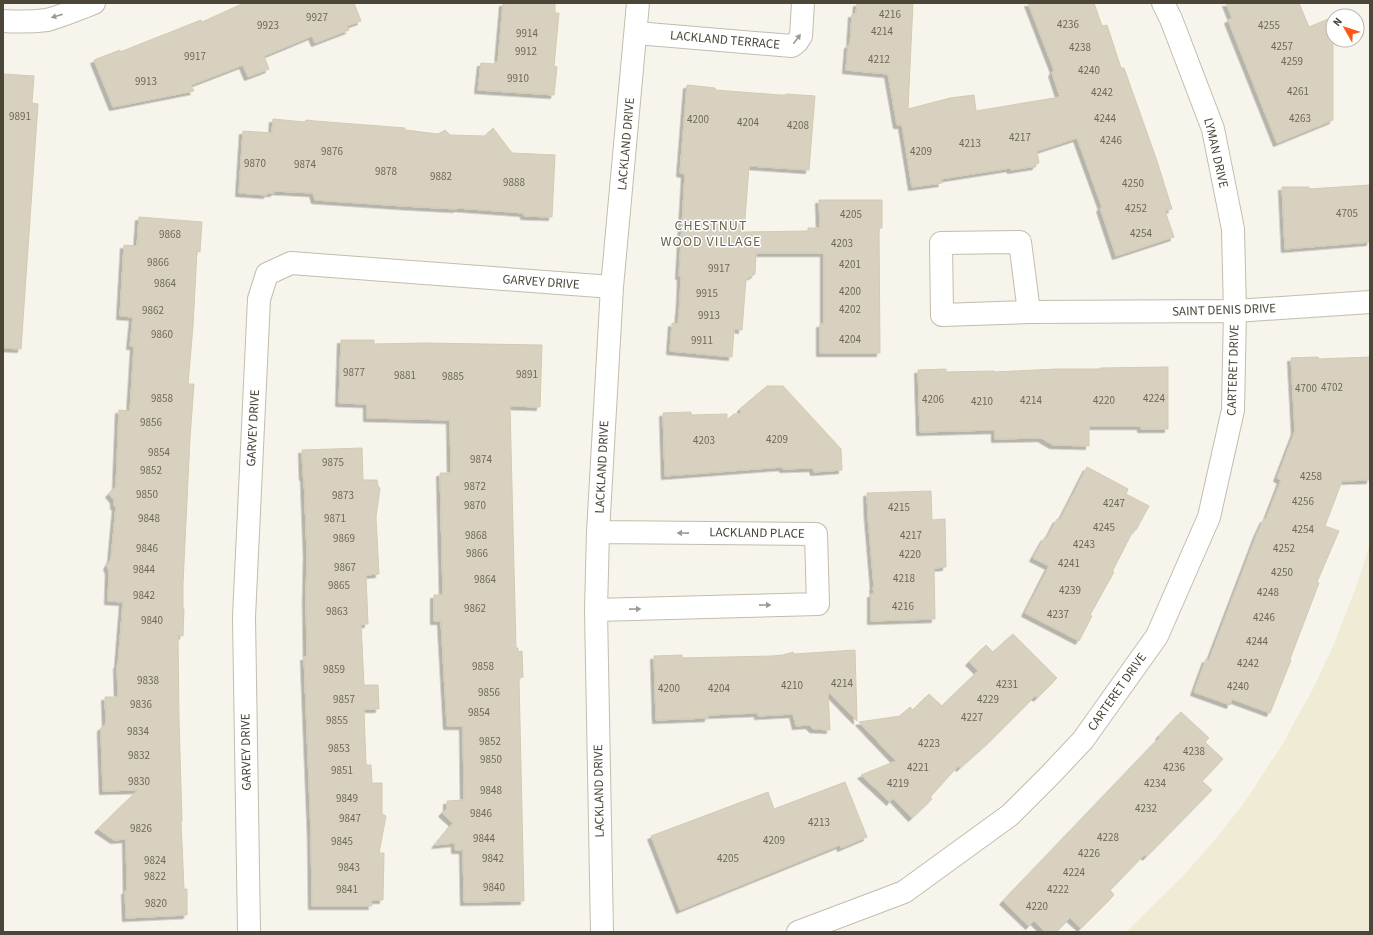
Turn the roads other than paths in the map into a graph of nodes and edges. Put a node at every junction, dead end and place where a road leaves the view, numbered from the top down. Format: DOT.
graph roads {
  1 [pos="94,3"];
  2 [pos="638,3"];
  3 [pos="803,3"];
  4 [pos="1163,3"];
  5 [pos="3,21"];
  6 [pos="636,33"];
  7 [pos="612,287"];
  8 [pos="1370,302"];
  9 [pos="1235,311"];
  10 [pos="1029,312"];
  11 [pos="598,532"];
  12 [pos="596,610"];
  13 [pos="249,932"];
  14 [pos="602,932"];
  15 [pos="798,932"];
  1 -- 5 [label="street, one-way"];
  2 -- 6 [label="street, LACKLAND DRIVE"];
  6 -- 3 [label="street, LACKLAND TERRACE, one-way"];
  4 -- 9 [label="street, LYMAN DRIVE"];
  6 -- 7 [label="street, LACKLAND DRIVE"];
  7 -- 11 [label="street, LACKLAND DRIVE"];
  7 -- 13 [label="street, GARVEY DRIVE"];
  8 -- 9 [label="street, SAINT DENIS DRIVE"];
  9 -- 10 [label="street, SAINT DENIS DRIVE"];
  9 -- 15 [label="street, CARTERET DRIVE"];
  10 -- 10 [label="street, SAINT DENIS DRIVE"];
  11 -- 12 [label="street, LACKLAND DRIVE"];
  12 -- 11 [label="street, LACKLAND PLACE, one-way"];
  12 -- 14 [label="street, LACKLAND DRIVE"];
}
